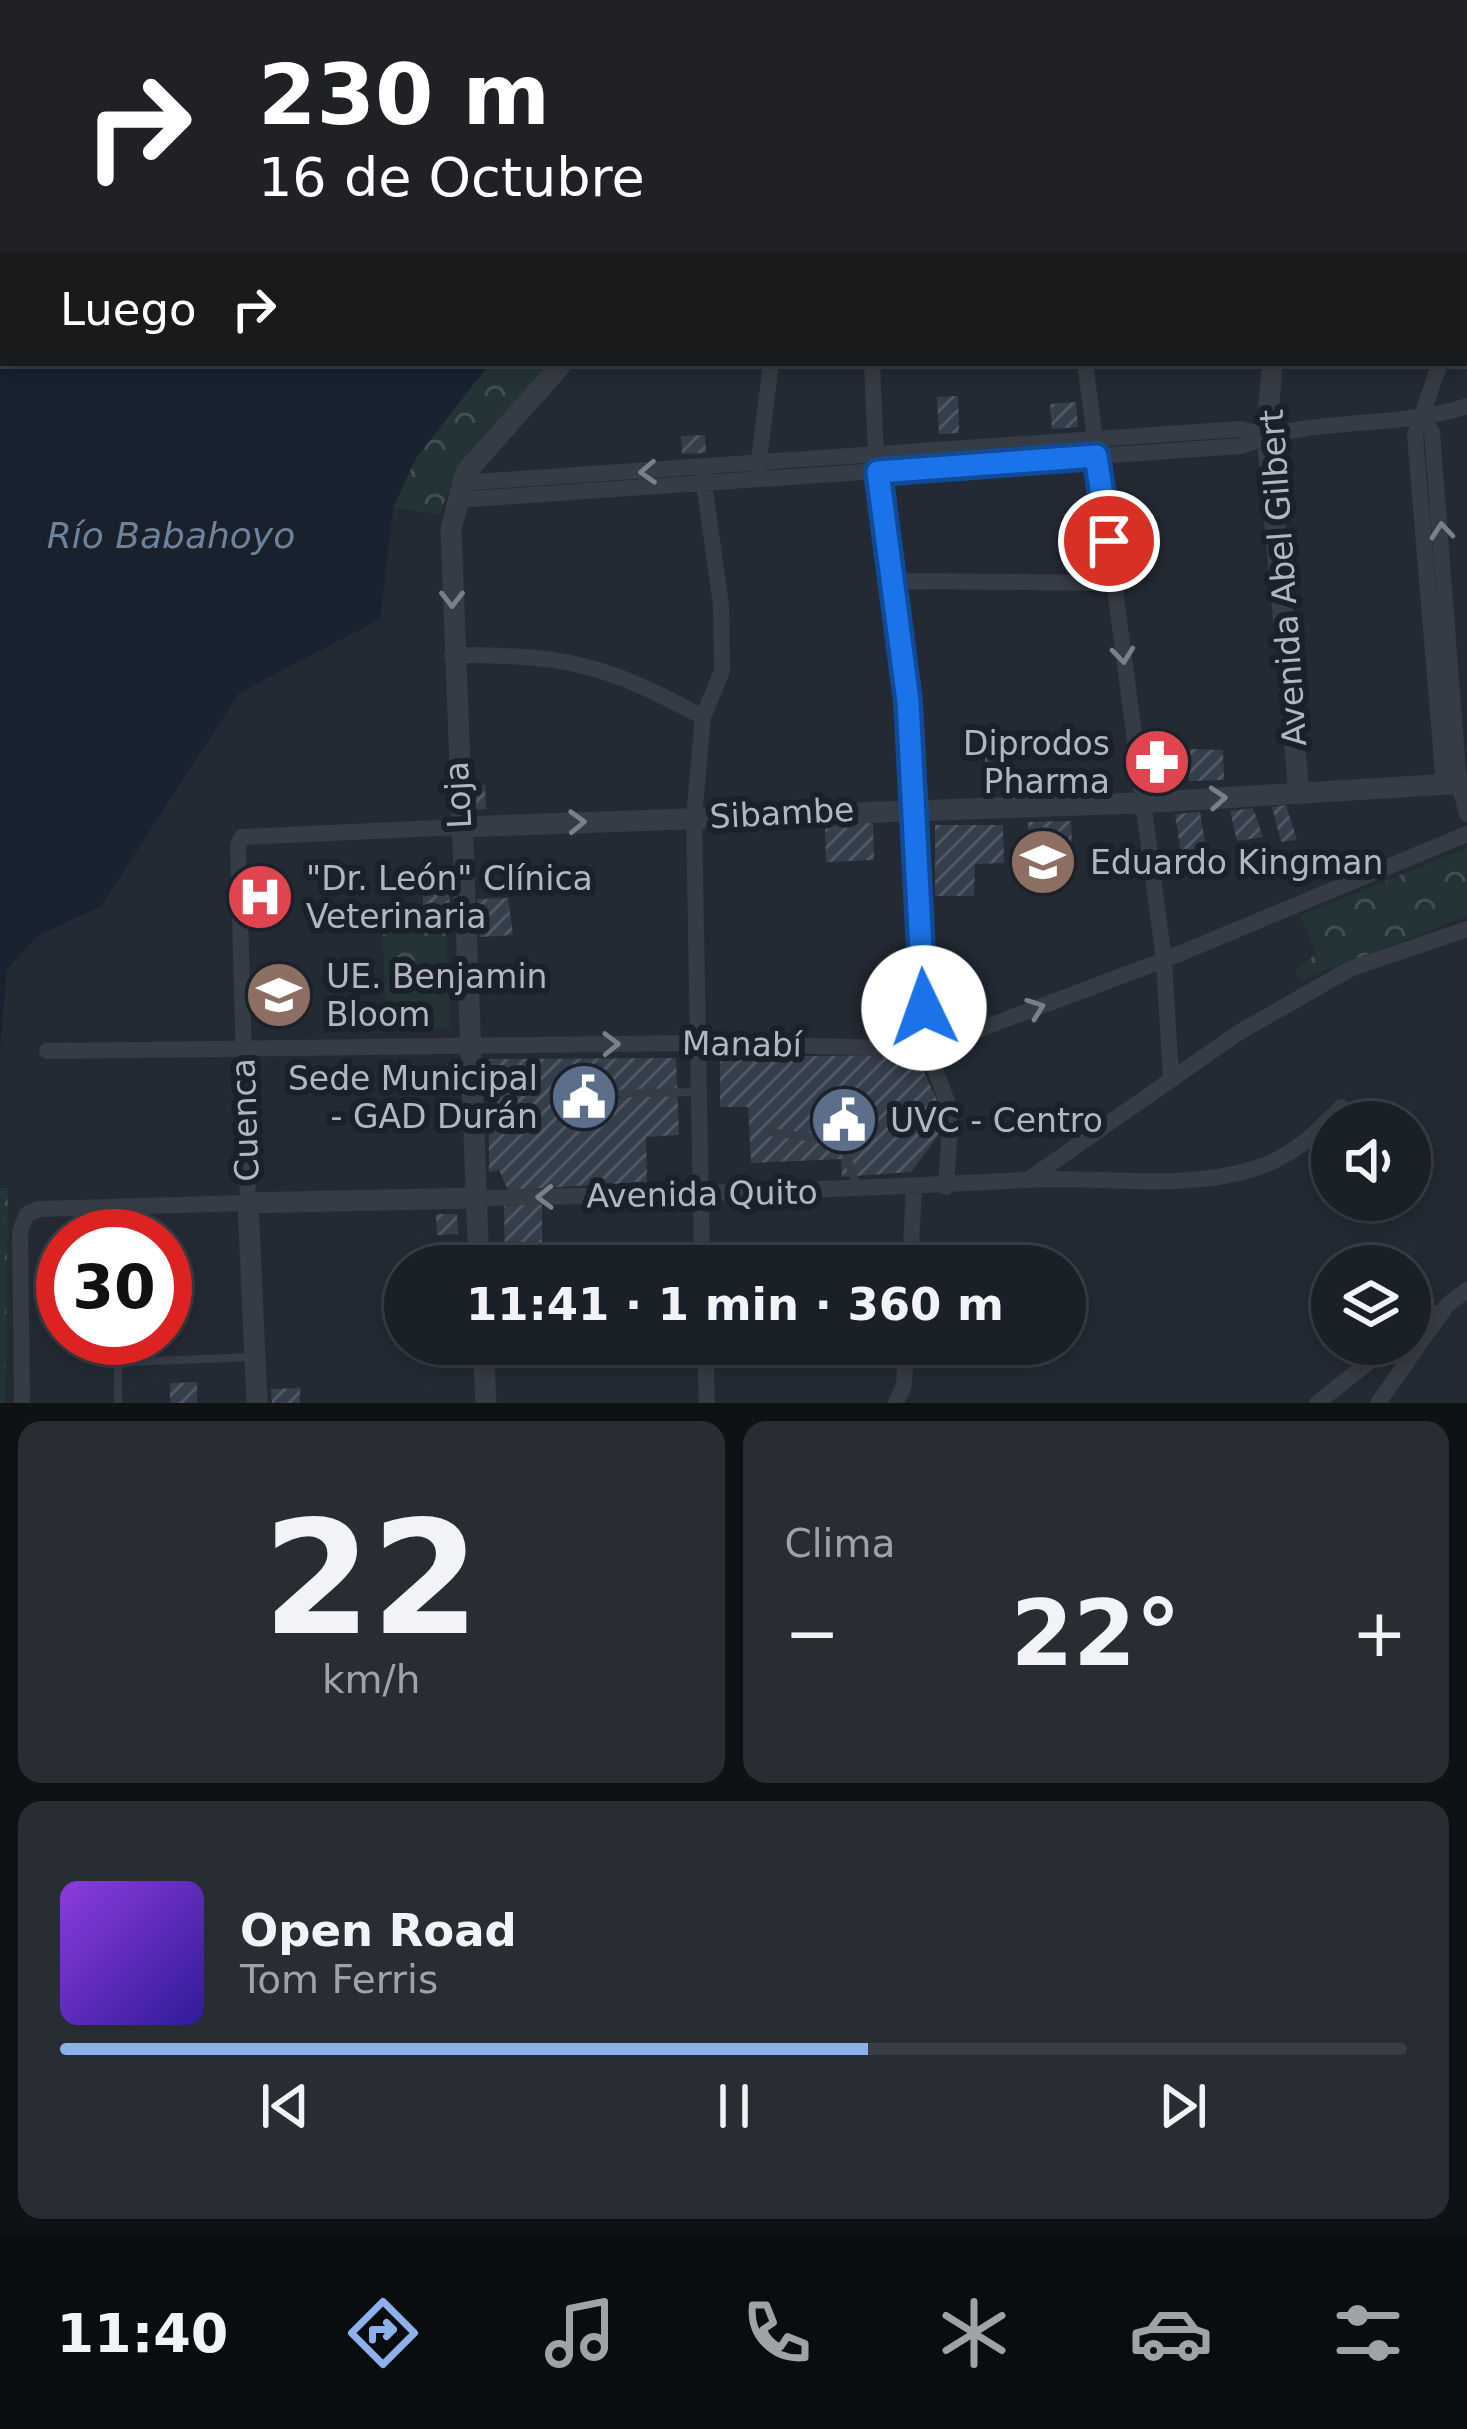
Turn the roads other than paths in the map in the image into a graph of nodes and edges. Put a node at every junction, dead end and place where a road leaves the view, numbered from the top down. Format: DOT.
graph roads {
  1 [pos="561,366"];
  2 [pos="771,366"];
  3 [pos="872,366"];
  4 [pos="1085,366"];
  5 [pos="1273,366"];
  6 [pos="1439,366"];
  7 [pos="1467,406"];
  8 [pos="1423,420"];
  9 [pos="1267,435"];
  10 [pos="1095,448"];
  11 [pos="877,464"];
  12 [pos="757,473"];
  13 [pos="704,478"];
  14 [pos="458,492"];
  15 [pos="896,581"];
  16 [pos="1115,583"];
  17 [pos="1467,587"];
  18 [pos="1439,597"];
  19 [pos="452,655"];
  20 [pos="703,717"];
  21 [pos="1457,784"];
  22 [pos="1299,793"];
  23 [pos="1139,803"];
  24 [pos="912,807"];
  25 [pos="1467,814"];
  26 [pos="694,817"];
  27 [pos="460,826"];
  28 [pos="1467,834"];
  29 [pos="242,837"];
  30 [pos="1467,929"];
  31 [pos="1164,960"];
  32 [pos="698,1042"];
  33 [pos="469,1046"];
  34 [pos="927,1049"];
  35 [pos="242,1050"];
  36 [pos="47,1051"];
  37 [pos="1171,1079"];
  38 [pos="698,1092"];
  39 [pos="603,1094"];
  40 [pos="768,1132"];
  41 [pos="1311,1138"];
  42 [pos="1029,1179"];
  43 [pos="946,1187"];
  44 [pos="914,1188"];
  45 [pos="859,1190"];
  46 [pos="699,1195"];
  47 [pos="476,1198"];
  48 [pos="248,1203"];
  49 [pos="478,1245"];
  50 [pos="701,1245"];
  51 [pos="911,1245"];
  52 [pos="1467,1289"];
  53 [pos="1447,1306"];
  54 [pos="1431,1317"];
  55 [pos="255,1357"];
  56 [pos="484,1365"];
  57 [pos="706,1365"];
  58 [pos="905,1365"];
  59 [pos="1366,1365"];
  60 [pos="22,1403"];
  61 [pos="118,1403"];
  62 [pos="257,1403"];
  63 [pos="486,1403"];
  64 [pos="707,1403"];
  65 [pos="896,1403"];
  66 [pos="1317,1403"];
  67 [pos="1378,1403"];
  1 -- 14 [label="street"];
  2 -- 12 [label="street"];
  3 -- 11 [label="street"];
  4 -- 10 [label="street"];
  5 -- 9 [label="street, Avenida Abel Gilbert"];
  6 -- 8 [label="street"];
  7 -- 8 [label="street"];
  8 -- 9 [label="street"];
  8 -- 18 [label="street"];
  9 -- 10 [label="street"];
  9 -- 22 [label="street, Avenida Abel Gilbert"];
  10 -- 11 [label="street"];
  10 -- 16 [label="street"];
  11 -- 12 [label="street"];
  11 -- 15 [label="street"];
  12 -- 13 [label="street"];
  13 -- 14 [label="street"];
  13 -- 20 [label="street"];
  14 -- 19 [label="street, Loja, one-way"];
  15 -- 16 [label="street"];
  15 -- 24 [label="street"];
  16 -- 23 [label="street, one-way"];
  17 -- 18 [label="street"];
  18 -- 21 [label="street"];
  19 -- 20 [label="street"];
  19 -- 27 [label="street, Loja"];
  20 -- 26 [label="street"];
  21 -- 22 [label="street, Sibambe"];
  21 -- 25 [label="street"];
  23 -- 22 [label="street, Sibambe, one-way"];
  23 -- 24 [label="street, Sibambe"];
  23 -- 31 [label="street"];
  24 -- 26 [label="street, Sibambe"];
  24 -- 34 [label="street"];
  27 -- 26 [label="street, Sibambe, one-way"];
  26 -- 32 [label="street"];
  27 -- 29 [label="street, Sibambe"];
  27 -- 33 [label="street, Loja"];
  28 -- 31 [label="street, Manabí"];
  29 -- 35 [label="street, Cuenca"];
  30 -- 37 [label="street"];
  34 -- 31 [label="street, Manabí, one-way"];
  31 -- 37 [label="street"];
  33 -- 32 [label="street, Manabí, one-way"];
  32 -- 34 [label="street, Manabí"];
  32 -- 38 [label="street"];
  33 -- 35 [label="street, Manabí"];
  33 -- 47 [label="street, Loja"];
  34 -- 43 [label="street"];
  35 -- 36 [label="street, Manabí"];
  35 -- 48 [label="street, Cuenca"];
  37 -- 42 [label="street"];
  38 -- 39 [label="lane"];
  38 -- 46 [label="street"];
  40 -- 45 [label="lane"];
  41 -- 42 [label="street, Avenida Quito"];
  42 -- 43 [label="street, Avenida Quito"];
  43 -- 44 [label="street, Avenida Quito"];
  44 -- 45 [label="street, Avenida Quito"];
  44 -- 51 [label="street"];
  45 -- 46 [label="street, Avenida Quito"];
  46 -- 47 [label="street, Avenida Quito, one-way"];
  46 -- 50 [label="street"];
  47 -- 48 [label="street, Avenida Quito"];
  47 -- 49 [label="street, Loja"];
  48 -- 55 [label="street, Cuenca"];
  48 -- 60 [label="street, Avenida Quito"];
  52 -- 53 [label="street"];
  53 -- 54 [label="street"];
  53 -- 67 [label="street"];
  55 -- 61 [label="lane"];
  55 -- 62 [label="street, Cuenca"];
  56 -- 63 [label="street"];
  57 -- 64 [label="street"];
  58 -- 65 [label="street"];
  59 -- 66 [label="street"];
}
